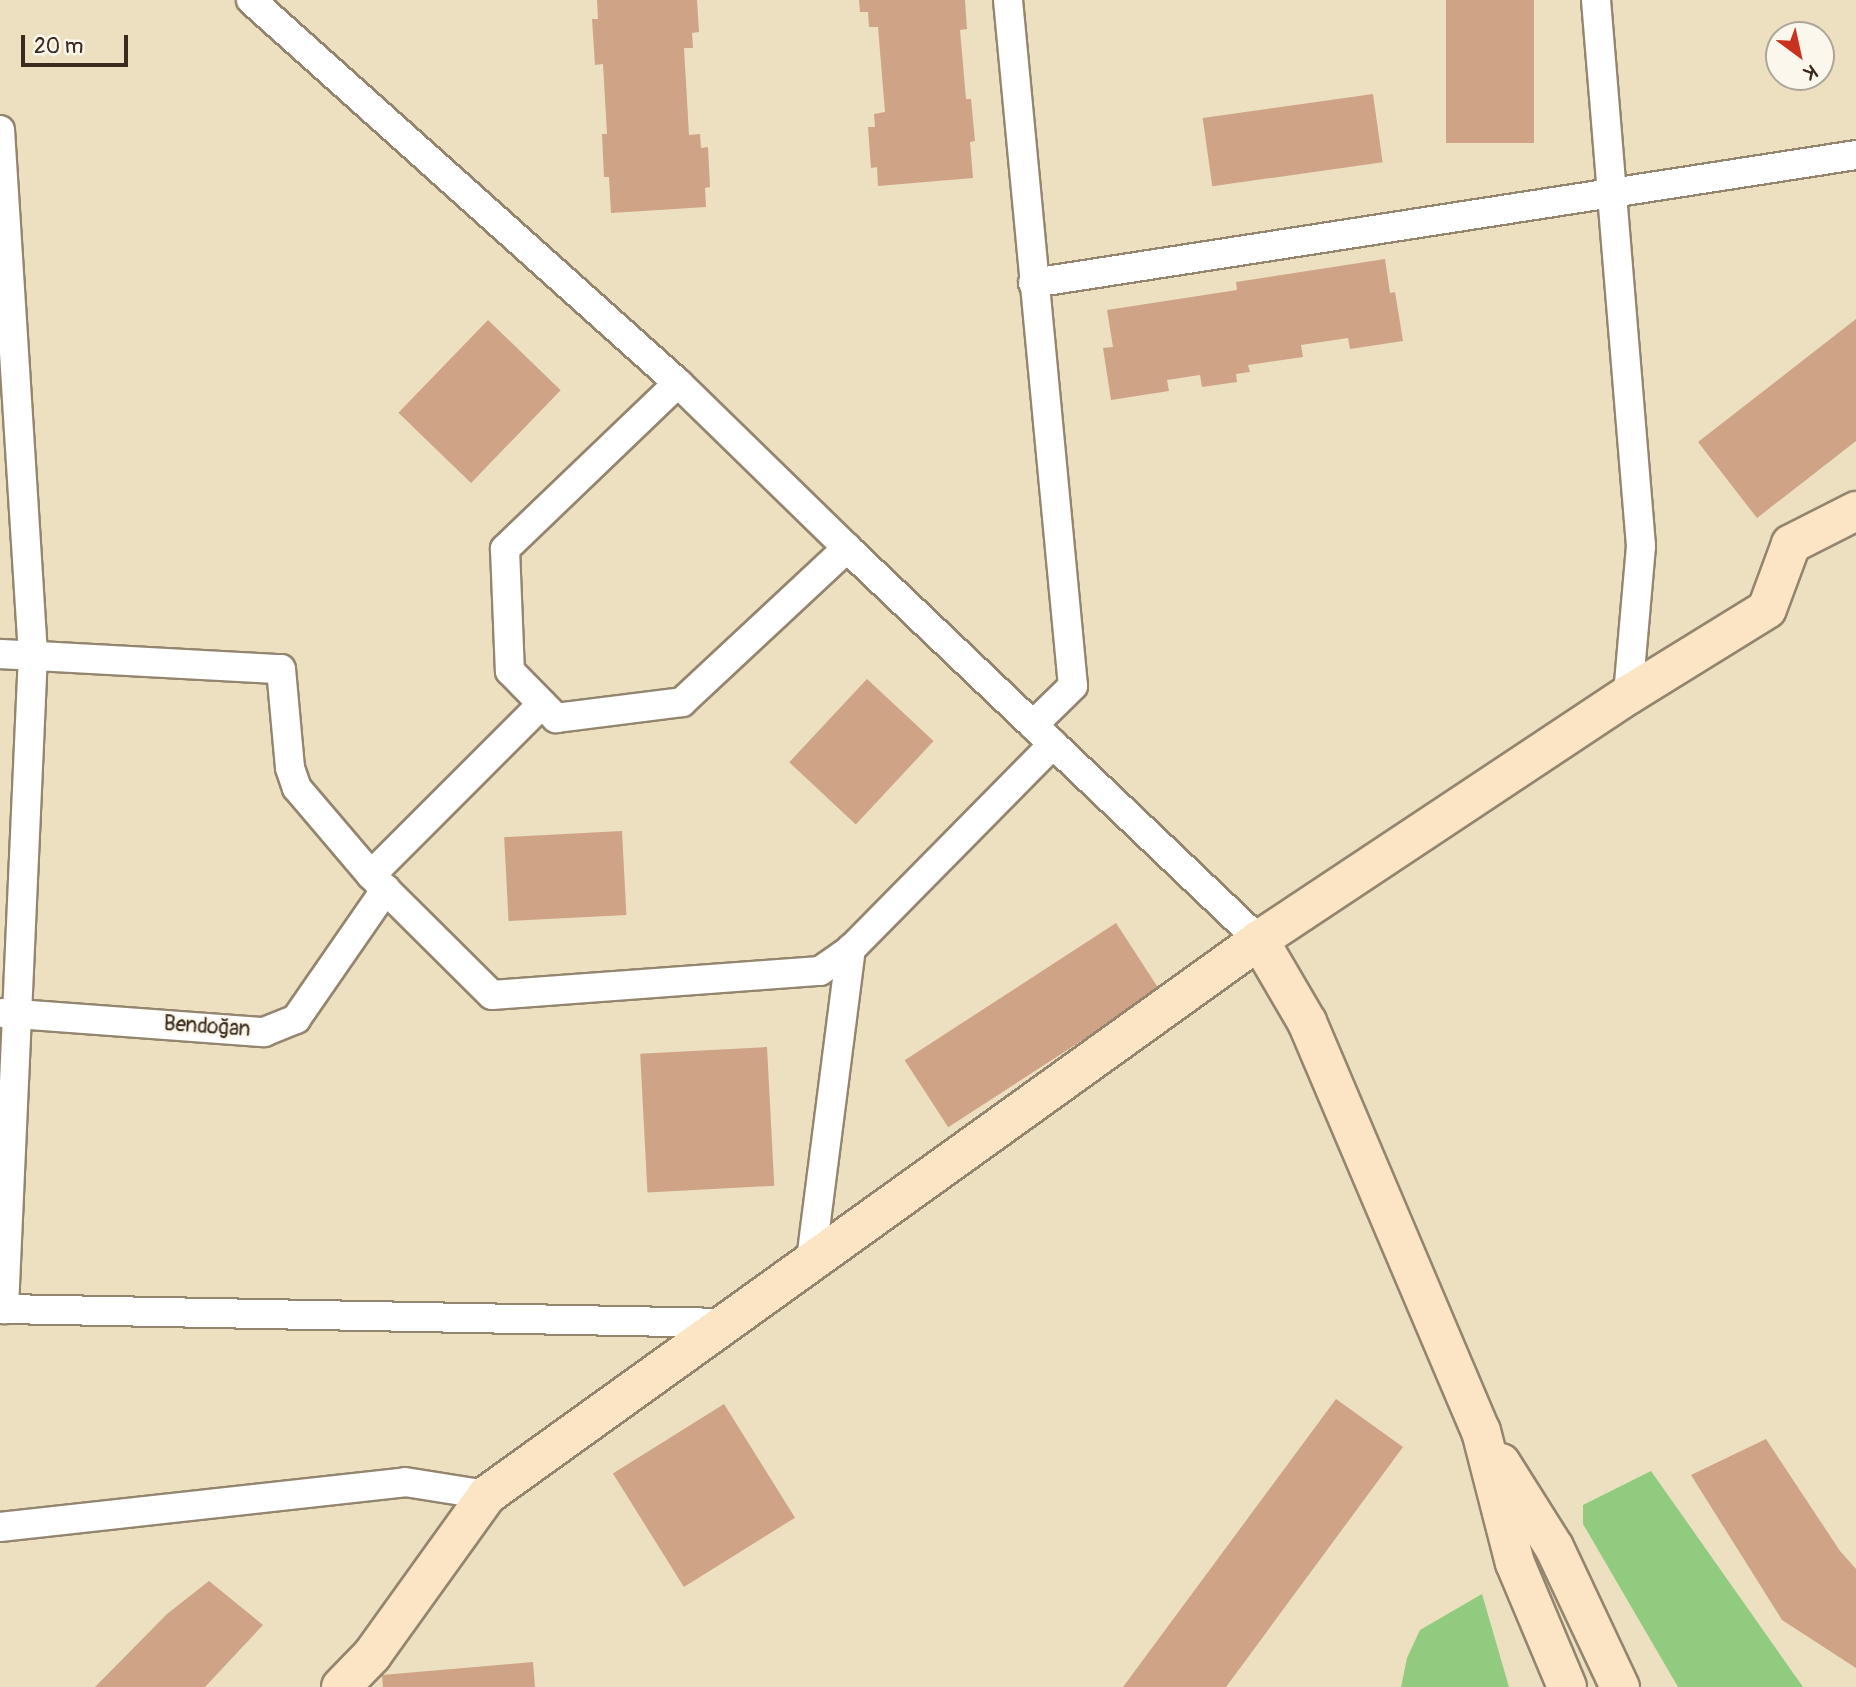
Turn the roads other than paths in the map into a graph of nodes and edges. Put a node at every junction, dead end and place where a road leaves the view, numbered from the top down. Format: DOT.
graph roads {
  1 [pos="251,0"];
  2 [pos="1008,0"];
  3 [pos="1596,0"];
  4 [pos="0,130"];
  5 [pos="1856,155"];
  6 [pos="1611,194"];
  7 [pos="1033,282"];
  8 [pos="678,383"];
  9 [pos="1856,511"];
  10 [pos="847,548"];
  11 [pos="0,654"];
  12 [pos="33,654"];
  13 [pos="1628,695"];
  14 [pos="542,704"];
  15 [pos="1043,734"];
  16 [pos="379,882"];
  17 [pos="1259,940"];
  18 [pos="851,949"];
  19 [pos="10,1013"];
  20 [pos="811,1260"];
  21 [pos="727,1323"];
  22 [pos="1481,1431"];
  23 [pos="486,1494"];
  24 [pos="0,1527"];
  25 [pos="341,1687"];
  26 [pos="1566,1687"];
  27 [pos="1620,1687"];
  1 -- 8 [label="street"];
  2 -- 7 [label="street"];
  3 -- 6 [label="street"];
  4 -- 12 [label="street"];
  5 -- 6 [label="street"];
  6 -- 7 [label="street"];
  6 -- 13 [label="street"];
  7 -- 15 [label="street"];
  8 -- 10 [label="street"];
  8 -- 14 [label="street"];
  9 -- 13 [label="street"];
  10 -- 14 [label="street"];
  10 -- 15 [label="street"];
  11 -- 12 [label="street"];
  12 -- 16 [label="street"];
  12 -- 19 [label="street"];
  13 -- 17 [label="street"];
  14 -- 16 [label="street, Bendoğan"];
  15 -- 17 [label="street"];
  15 -- 18 [label="street"];
  16 -- 18 [label="street"];
  16 -- 19 [label="street, Bendoğan"];
  17 -- 20 [label="street"];
  17 -- 22 [label="street"];
  18 -- 20 [label="street"];
  19 -- 21 [label="street"];
  20 -- 21 [label="street"];
  21 -- 23 [label="street"];
  22 -- 26 [label="street"];
  22 -- 27 [label="street"];
  23 -- 24 [label="street"];
  23 -- 25 [label="street"];
}
